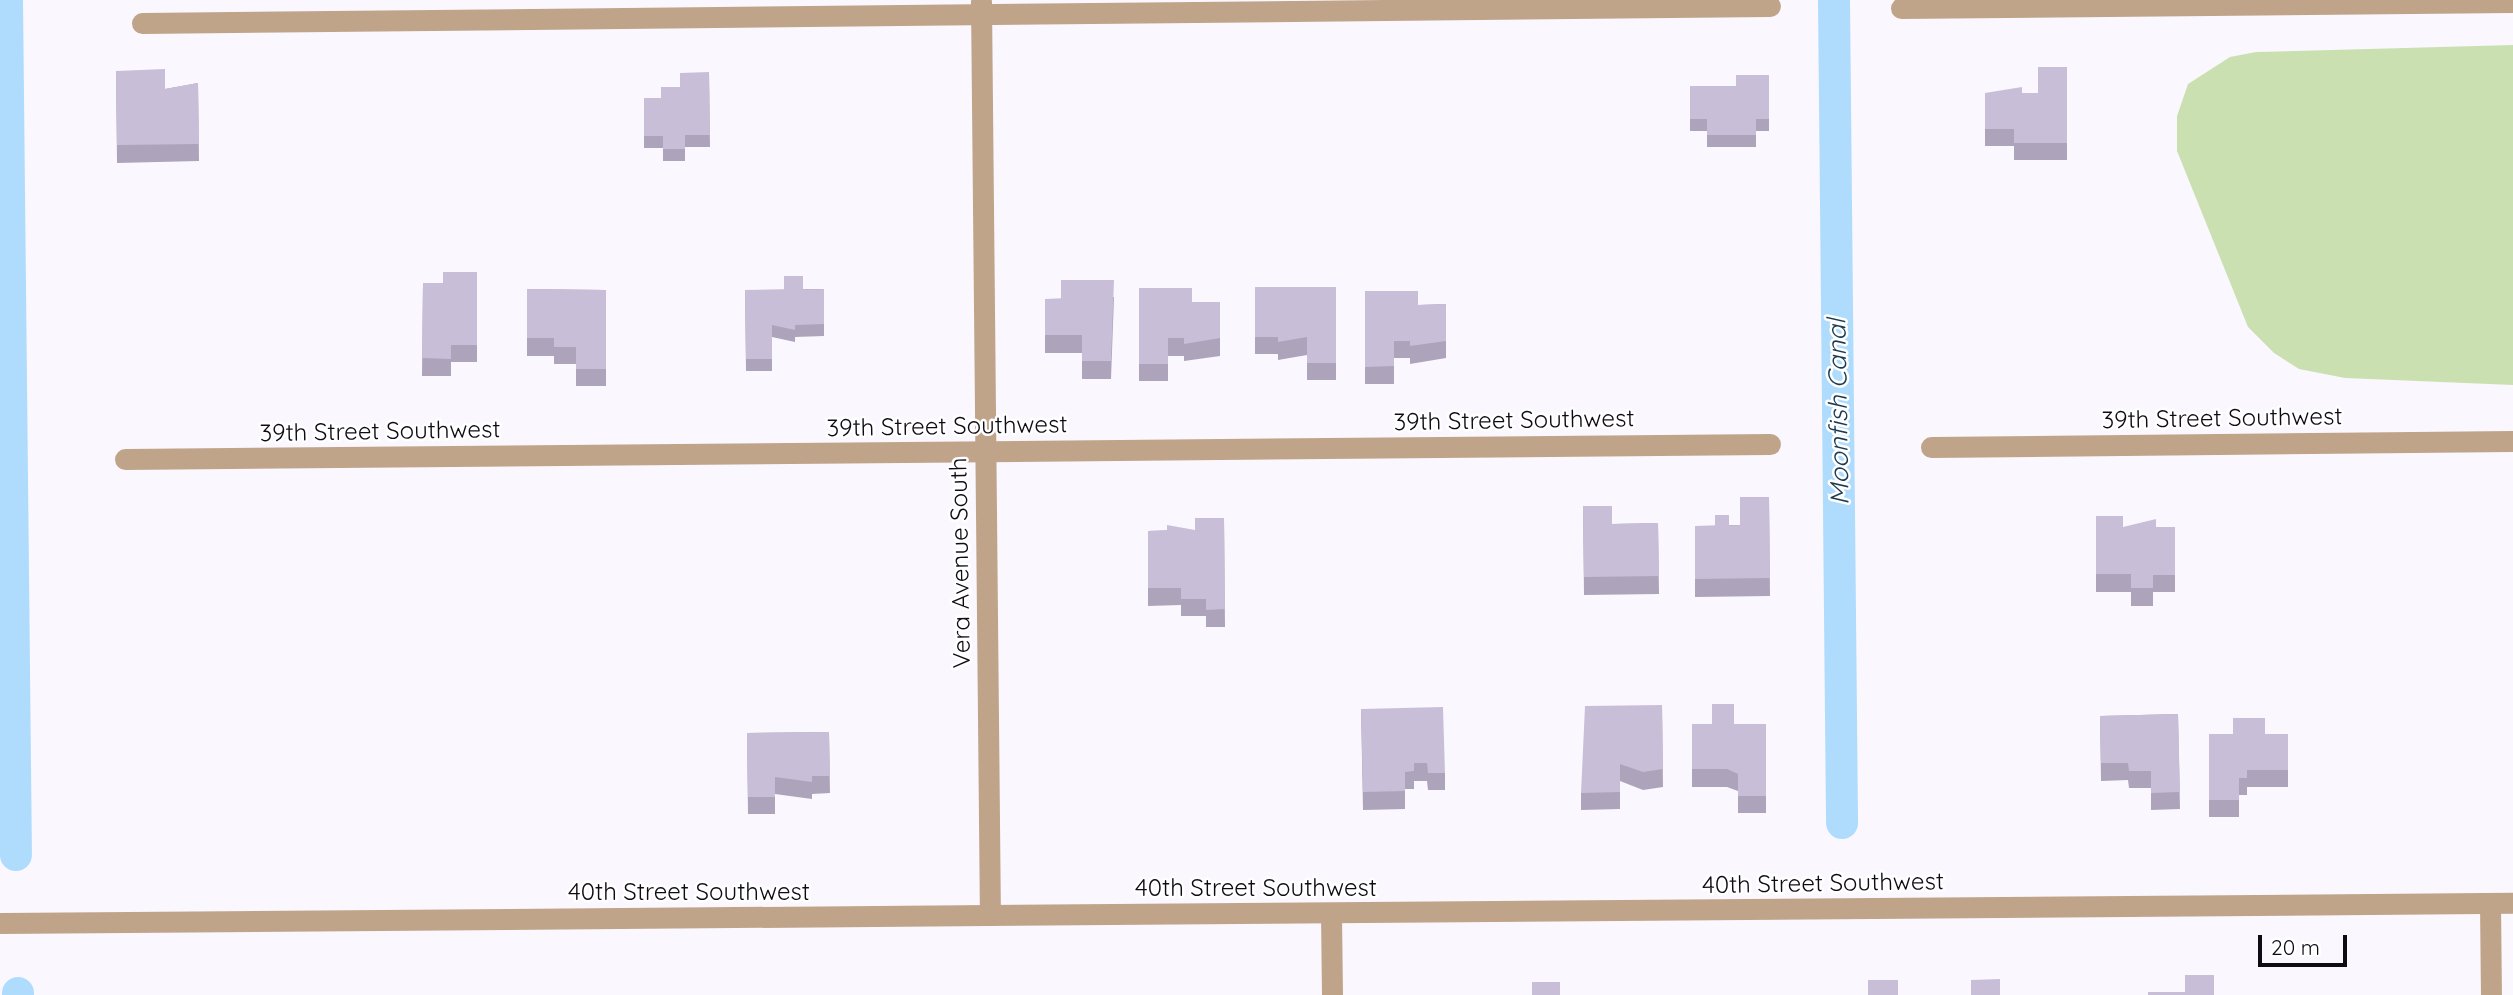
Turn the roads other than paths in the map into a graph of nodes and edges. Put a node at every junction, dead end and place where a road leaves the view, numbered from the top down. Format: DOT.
graph roads {
  1 [pos="2513,2"];
  2 [pos="1770,6"];
  3 [pos="981,7"];
  4 [pos="1901,8"];
  5 [pos="142,23"];
  6 [pos="2513,441"];
  7 [pos="1770,444"];
  8 [pos="1931,447"];
  9 [pos="985,452"];
  10 [pos="125,459"];
  11 [pos="2490,903"];
  12 [pos="2513,903"];
  13 [pos="1331,914"];
  14 [pos="990,915"];
  15 [pos="0,923"];
  16 [pos="1332,995"];
  17 [pos="2491,995"];
  1 -- 4 [label="street"];
  2 -- 3 [label="street"];
  3 -- 5 [label="street"];
  3 -- 9 [label="street, Vera Avenue South"];
  6 -- 8 [label="street, 39th Street Southwest"];
  7 -- 9 [label="street, 39th Street Southwest"];
  9 -- 10 [label="street, 39th Street Southwest"];
  9 -- 14 [label="street, Vera Avenue South"];
  11 -- 12 [label="street, 40th Street Southwest"];
  11 -- 13 [label="street, 40th Street Southwest"];
  11 -- 17 [label="street"];
  13 -- 14 [label="street, 40th Street Southwest"];
  13 -- 16 [label="street"];
  14 -- 15 [label="street, 40th Street Southwest"];
}
